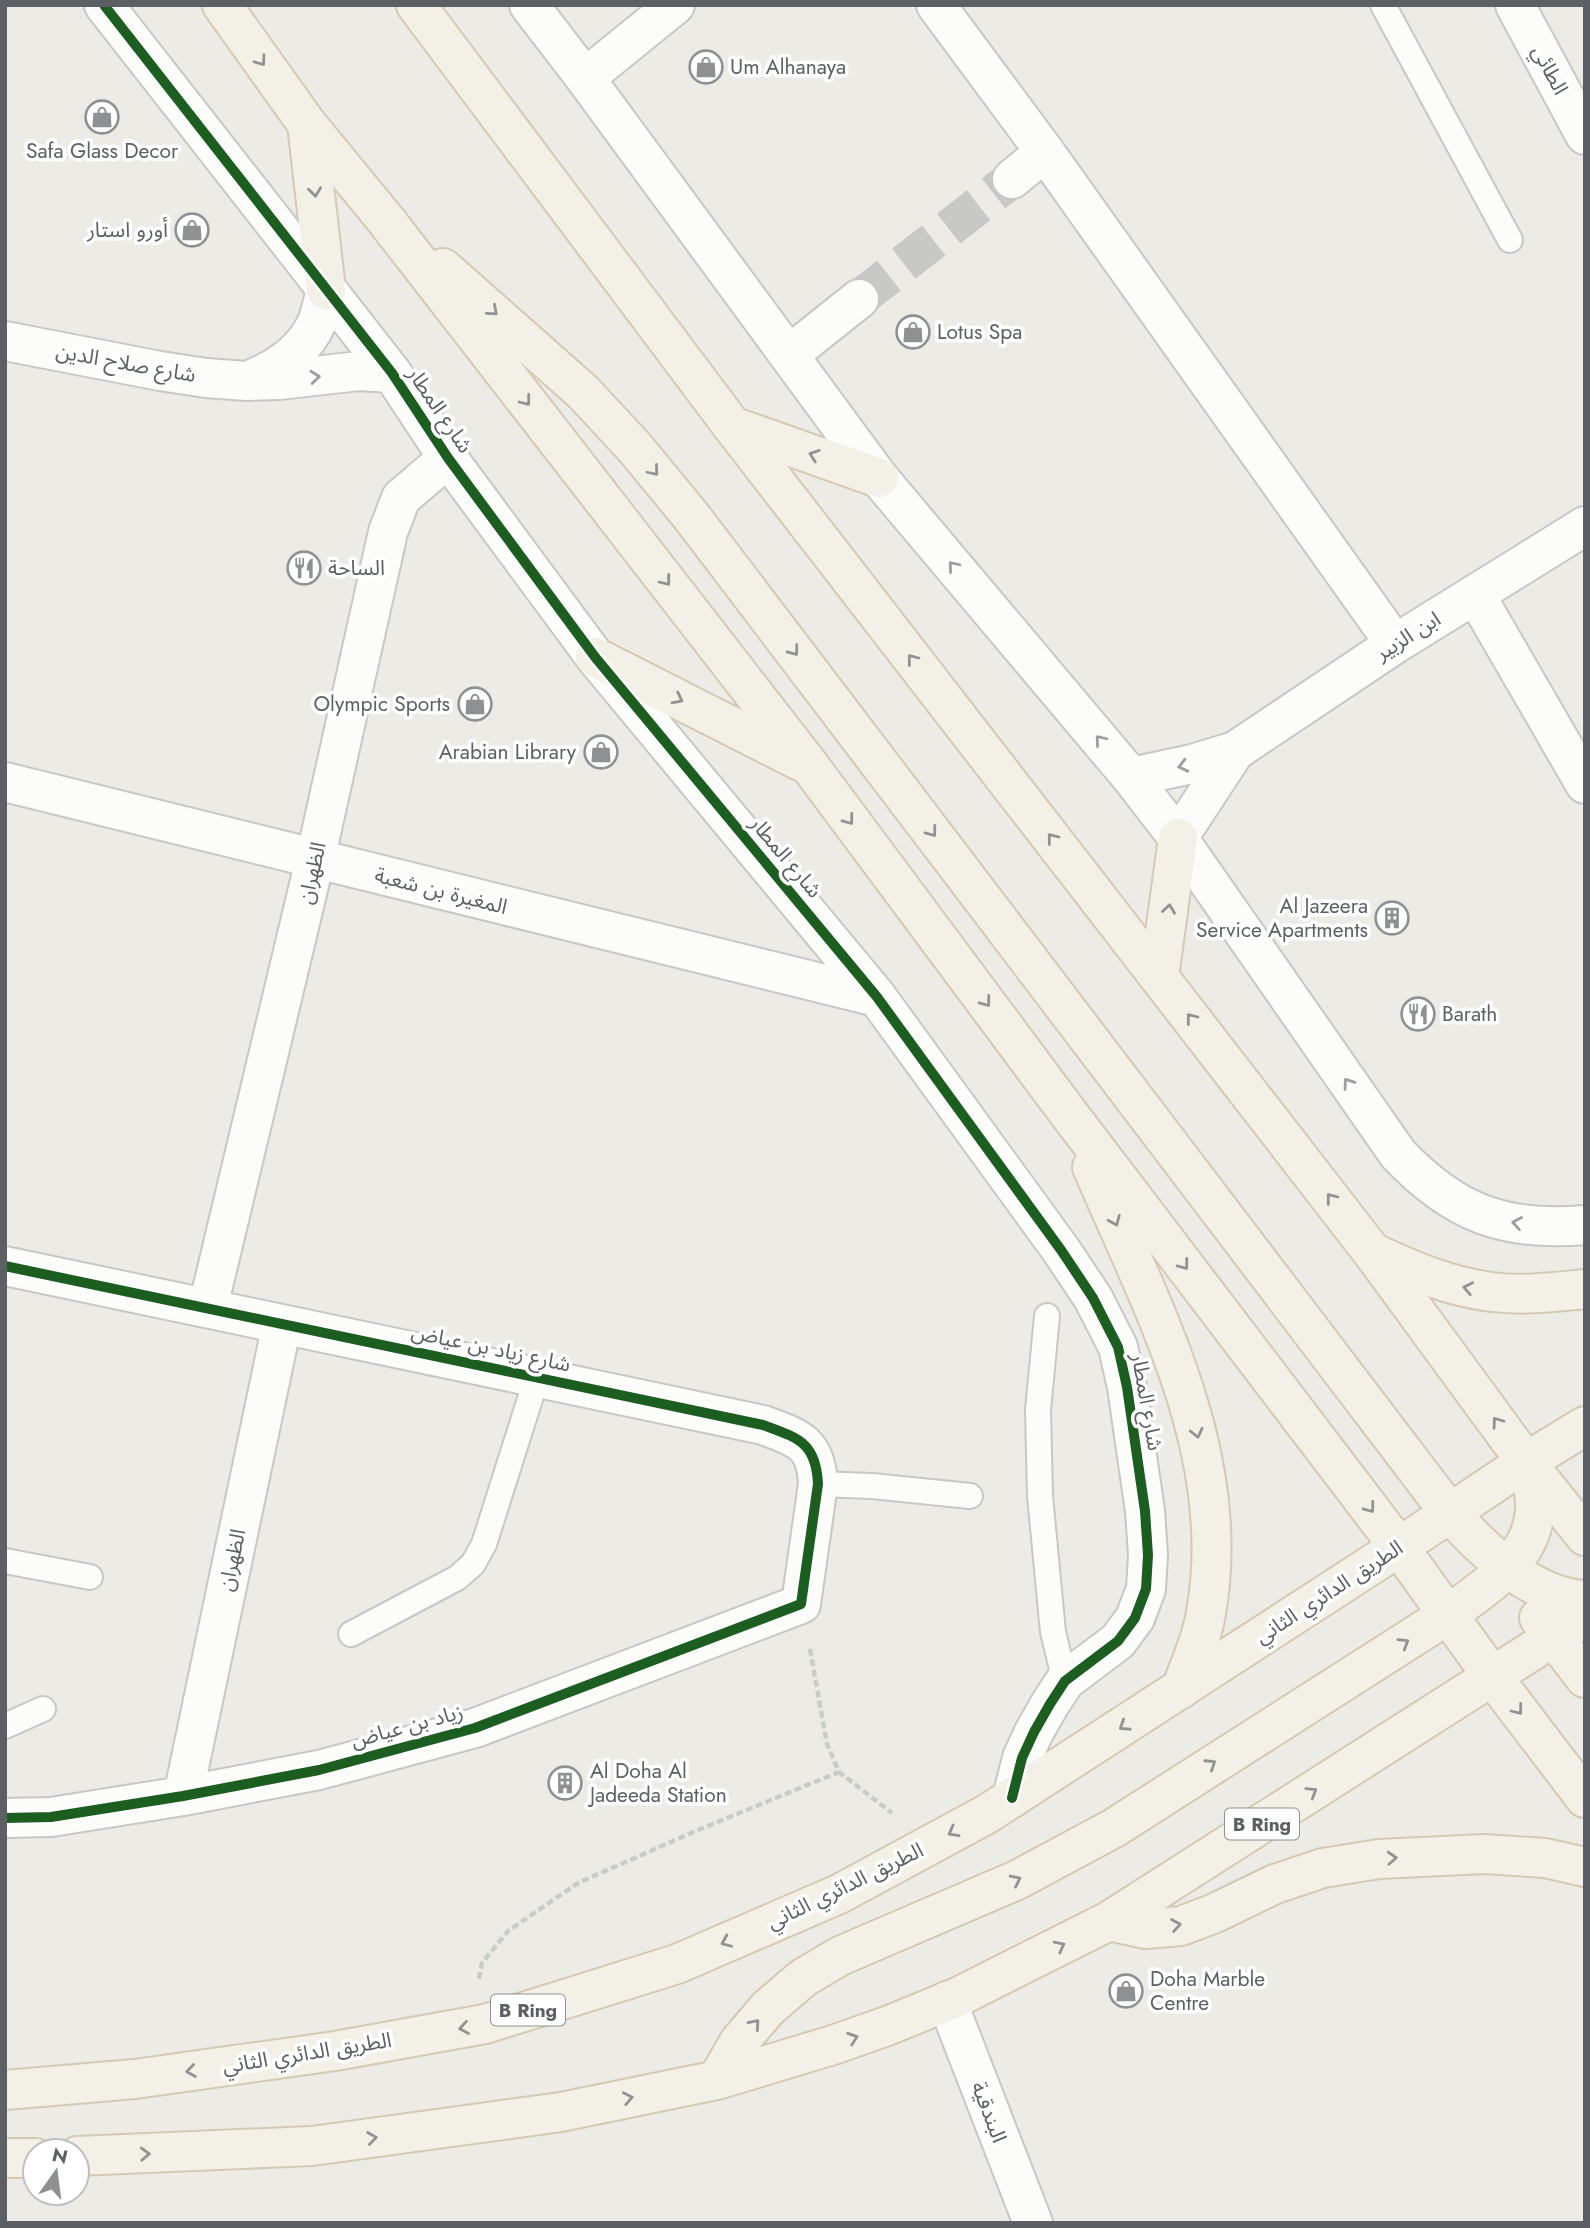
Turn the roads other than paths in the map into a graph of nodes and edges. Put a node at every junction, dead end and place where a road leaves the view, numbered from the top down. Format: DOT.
graph roads {
  1 [pos="104,5"];
  2 [pos="222,5"];
  3 [pos="416,5"];
  4 [pos="529,5"];
  5 [pos="675,5"];
  6 [pos="936,5"];
  7 [pos="1383,5"];
  8 [pos="1515,5"];
  9 [pos="585,78"];
  10 [pos="307,124"];
  11 [pos="1585,135"];
  12 [pos="1045,152"];
  13 [pos="1012,179"];
  14 [pos="385,219"];
  15 [pos="1510,240"];
  16 [pos="326,290"];
  17 [pos="859,299"];
  18 [pos="5,341"];
  19 [pos="790,354"];
  20 [pos="391,373"];
  21 [pos="247,381"];
  22 [pos="732,426"];
  23 [pos="448,458"];
  24 [pos="879,478"];
  25 [pos="1585,526"];
  26 [pos="1475,594"];
  27 [pos="1395,643"];
  28 [pos="595,657"];
  29 [pos="1235,751"];
  30 [pos="809,765"];
  31 [pos="1131,777"];
  32 [pos="5,782"];
  33 [pos="1585,784"];
  34 [pos="1178,838"];
  35 [pos="315,860"];
  36 [pos="1160,977"];
  37 [pos="877,997"];
  38 [pos="1069,1114"];
  39 [pos="1585,1225"];
  40 [pos="1372,1252"];
  41 [pos="5,1266"];
  42 [pos="1585,1289"];
  43 [pos="208,1307"];
  44 [pos="1047,1316"];
  45 [pos="282,1324"];
  46 [pos="537,1377"];
  47 [pos="1585,1426"];
  48 [pos="1527,1462"];
  49 [pos="818,1484"];
  50 [pos="970,1496"];
  51 [pos="1449,1512"];
  52 [pos="1581,1525"];
  53 [pos="1399,1547"];
  54 [pos="5,1561"];
  55 [pos="1509,1575"];
  56 [pos="90,1577"];
  57 [pos="1585,1600"];
  58 [pos="801,1604"];
  59 [pos="1449,1614"];
  60 [pos="1585,1617"];
  61 [pos="351,1634"];
  62 [pos="1553,1637"];
  63 [pos="1492,1676"];
  64 [pos="1585,1678"];
  65 [pos="1065,1681"];
  66 [pos="1181,1689"];
  67 [pos="43,1709"];
  68 [pos="5,1726"];
  69 [pos="183,1796"];
  70 [pos="1012,1798"];
  71 [pos="1585,1798"];
  72 [pos="5,1818"];
  73 [pos="1585,1867"];
  74 [pos="1110,1920"];
  75 [pos="947,2001"];
  76 [pos="717,2080"];
  77 [pos="5,2090"];
  78 [pos="91,2156"];
  79 [pos="1033,2223"];
  1 -- 16 [label="street, شارع المطار"];
  2 -- 10 [label="main road, one-way"];
  3 -- 22 [label="main road"];
  4 -- 9 [label="street"];
  5 -- 9 [label="street"];
  6 -- 12 [label="street"];
  7 -- 15 [label="lane"];
  8 -- 11 [label="street, الطائي"];
  9 -- 19 [label="street"];
  10 -- 14 [label="main road"];
  10 -- 16 [label="main road, one-way"];
  12 -- 13 [label="street"];
  12 -- 27 [label="street"];
  14 -- 30 [label="main road, one-way"];
  14 -- 51 [label="main road, one-way"];
  16 -- 20 [label="street, شارع المطار"];
  16 -- 21 [label="street"];
  17 -- 19 [label="street"];
  18 -- 21 [label="street, شارع صلاح الدين"];
  19 -- 24 [label="street"];
  21 -- 20 [label="street, شارع صلاح الدين, one-way"];
  20 -- 23 [label="street, شارع المطار"];
  24 -- 22 [label="main road, one-way"];
  36 -- 22 [label="main road, one-way"];
  23 -- 28 [label="street, شارع المطار"];
  23 -- 35 [label="street, الظهران"];
  31 -- 24 [label="street, one-way"];
  25 -- 26 [label="street, ابن الزبير"];
  26 -- 27 [label="street, ابن الزبير"];
  26 -- 33 [label="street"];
  27 -- 29 [label="street, ابن الزبير"];
  28 -- 30 [label="main road, one-way"];
  28 -- 37 [label="street, شارع المطار"];
  29 -- 31 [label="street, ابن الزبير, one-way"];
  29 -- 34 [label="street, ابن الزبير"];
  30 -- 38 [label="main road, one-way"];
  31 -- 34 [label="street"];
  32 -- 35 [label="street, المغيرة بن شعبة"];
  36 -- 34 [label="main road, one-way"];
  39 -- 34 [label="street, one-way"];
  35 -- 37 [label="street, المغيرة بن شعبة"];
  35 -- 43 [label="street, الظهران"];
  40 -- 36 [label="main road, one-way"];
  37 -- 65 [label="street, شارع المطار"];
  38 -- 53 [label="main road, one-way"];
  38 -- 66 [label="main road, one-way"];
  42 -- 40 [label="main road, one-way"];
  48 -- 40 [label="main road, one-way"];
  41 -- 43 [label="street, شارع زياد بن عياض"];
  43 -- 45 [label="street, شارع زياد بن عياض"];
  44 -- 65 [label="lane"];
  45 -- 46 [label="street, شارع زياد بن عياض"];
  45 -- 69 [label="street, الظهران"];
  46 -- 49 [label="street, شارع زياد بن عياض"];
  46 -- 61 [label="lane"];
  47 -- 48 [label="main road, الطريق الدائري الثاني / B Ring"];
  48 -- 51 [label="main road, الطريق الدائري الثاني / B Ring"];
  48 -- 52 [label="main road"];
  48 -- 55 [label="main road"];
  49 -- 50 [label="lane"];
  49 -- 58 [label="street, شارع زياد بن عياض"];
  51 -- 53 [label="main road, الطريق الدائري الثاني / B Ring"];
  51 -- 55 [label="main road"];
  52 -- 55 [label="main road"];
  53 -- 55 [label="main road"];
  53 -- 59 [label="main road"];
  53 -- 66 [label="main road, الطريق الدائري الثاني / B Ring"];
  54 -- 56 [label="lane"];
  55 -- 57 [label="main road"];
  55 -- 59 [label="main road"];
  55 -- 62 [label="main road"];
  55 -- 63 [label="main road"];
  58 -- 69 [label="street, زياد بن عياض"];
  59 -- 63 [label="main road"];
  76 -- 59 [label="main road, one-way"];
  60 -- 62 [label="main road, B Ring"];
  62 -- 63 [label="main road, B Ring"];
  62 -- 64 [label="main road"];
  63 -- 71 [label="main road, one-way"];
  74 -- 63 [label="main road, B Ring, one-way"];
  65 -- 70 [label="street, شارع المطار"];
  66 -- 70 [label="main road, الطريق الدائري الثاني / B Ring, one-way"];
  67 -- 68 [label="lane"];
  69 -- 72 [label="street, زياد بن عياض"];
  70 -- 77 [label="main road, الطريق الدائري الثاني / B Ring, one-way"];
  74 -- 73 [label="main road, one-way"];
  75 -- 74 [label="main road, B Ring, one-way"];
  76 -- 75 [label="main road, B Ring, one-way"];
  75 -- 79 [label="street, البندقية"];
  78 -- 76 [label="main road, B Ring, one-way"];
}
